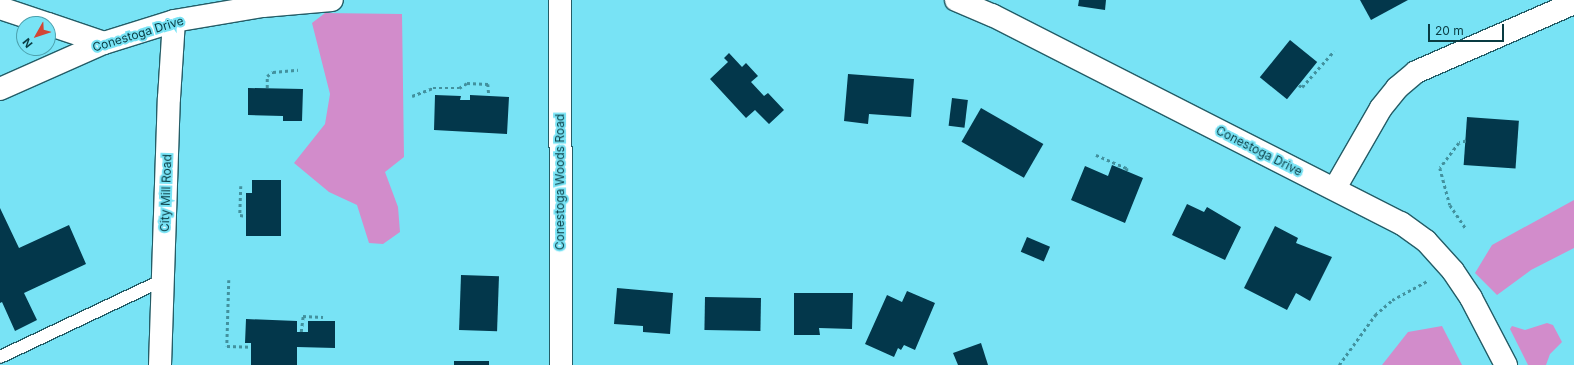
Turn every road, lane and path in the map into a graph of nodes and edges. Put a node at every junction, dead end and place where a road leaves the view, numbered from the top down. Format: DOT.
graph roads {
  1 [pos="332,0"];
  2 [pos="560,0"];
  3 [pos="956,0"];
  4 [pos="1574,3"];
  5 [pos="0,8"];
  6 [pos="24,16"];
  7 [pos="174,21"];
  8 [pos="56,27"];
  9 [pos="104,43"];
  10 [pos="1334,50"];
  11 [pos="298,70"];
  12 [pos="1299,85"];
  13 [pos="267,88"];
  14 [pos="0,89"];
  15 [pos="412,96"];
  16 [pos="489,96"];
  17 [pos="1466,141"];
  18 [pos="1096,155"];
  19 [pos="1127,171"];
  20 [pos="241,186"];
  21 [pos="1335,188"];
  22 [pos="246,216"];
  23 [pos="1466,229"];
  24 [pos="163,280"];
  25 [pos="229,280"];
  26 [pos="1430,280"];
  27 [pos="324,317"];
  28 [pos="301,332"];
  29 [pos="252,347"];
  30 [pos="0,357"];
  31 [pos="160,365"];
  32 [pos="561,365"];
  33 [pos="1339,365"];
  34 [pos="1506,365"];
  1 -- 7 [label="street, Conestoga Drive"];
  2 -- 32 [label="street, Conestoga Woods Road"];
  3 -- 21 [label="street, Conestoga Drive"];
  4 -- 21 [label="street"];
  5 -- 6 [label="street"];
  7 -- 9 [label="street, Conestoga Drive"];
  7 -- 24 [label="street, City Mill Road"];
  8 -- 9 [label="street"];
  9 -- 14 [label="street, Conestoga Drive"];
  10 -- 12 [label="path"];
  11 -- 13 [label="path"];
  15 -- 16 [label="path"];
  17 -- 23 [label="path"];
  18 -- 19 [label="path"];
  20 -- 22 [label="path"];
  21 -- 34 [label="street, Conestoga Drive"];
  24 -- 30 [label="lane"];
  24 -- 31 [label="street, City Mill Road"];
  25 -- 29 [label="path"];
  26 -- 33 [label="path"];
  27 -- 28 [label="path"];
}
